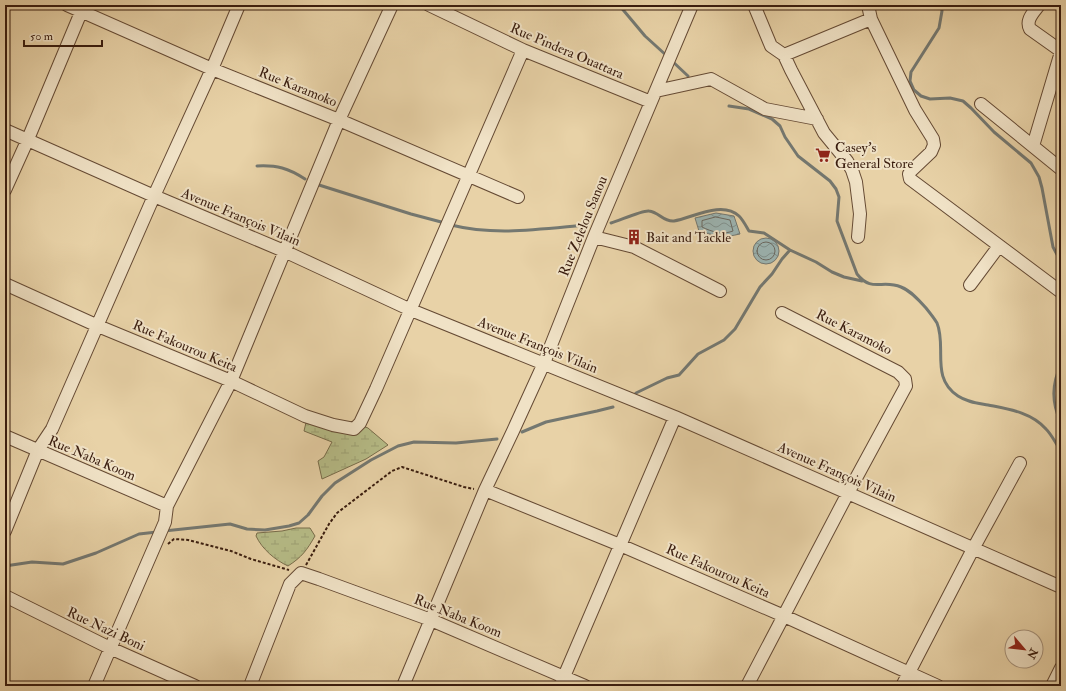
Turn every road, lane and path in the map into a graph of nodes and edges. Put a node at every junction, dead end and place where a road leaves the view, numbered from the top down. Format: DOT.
graph roads {
  1 [pos="66,5"];
  2 [pos="239,5"];
  3 [pos="392,5"];
  4 [pos="428,5"];
  5 [pos="692,5"];
  6 [pos="754,5"];
  7 [pos="868,5"];
  8 [pos="1039,5"];
  9 [pos="82,8"];
  10 [pos="871,19"];
  11 [pos="523,50"];
  12 [pos="1061,51"];
  13 [pos="784,55"];
  14 [pos="212,69"];
  15 [pos="653,96"];
  16 [pos="981,104"];
  17 [pos="339,120"];
  18 [pos="817,120"];
  19 [pos="5,130"];
  20 [pos="28,139"];
  21 [pos="1032,146"];
  22 [pos="1061,169"];
  23 [pos="468,177"];
  24 [pos="5,190"];
  25 [pos="154,196"];
  26 [pos="518,198"];
  27 [pos="594,237"];
  28 [pos="858,237"];
  29 [pos="999,246"];
  30 [pos="284,251"];
  31 [pos="5,284"];
  32 [pos="970,285"];
  33 [pos="720,291"];
  34 [pos="1061,292"];
  35 [pos="411,310"];
  36 [pos="782,313"];
  37 [pos="98,326"];
  38 [pos="544,363"];
  39 [pos="231,381"];
  40 [pos="675,417"];
  41 [pos="5,436"];
  42 [pos="38,450"];
  43 [pos="1020,463"];
  44 [pos="484,490"];
  45 [pos="848,493"];
  46 [pos="167,506"];
  47 [pos="5,531"];
  48 [pos="620,544"];
  49 [pos="153,549"];
  50 [pos="973,549"];
  51 [pos="301,573"];
  52 [pos="1061,587"];
  53 [pos="5,596"];
  54 [pos="784,616"];
  55 [pos="431,620"];
  56 [pos="110,648"];
  57 [pos="1061,668"];
  58 [pos="909,673"];
  59 [pos="562,681"];
  60 [pos="94,686"];
  61 [pos="195,686"];
  62 [pos="250,686"];
  63 [pos="403,686"];
  64 [pos="585,686"];
  65 [pos="747,686"];
  66 [pos="902,686"];
  67 [pos="938,686"];
  68 [pos="1052,686"];
  1 -- 9 [label="street, Rue Karamoko"];
  2 -- 14 [label="street"];
  3 -- 17 [label="street"];
  4 -- 11 [label="street, Rue Pindera Ouattara"];
  5 -- 15 [label="street, Rue Zelelou Sanou"];
  6 -- 13 [label="street"];
  7 -- 10 [label="street"];
  8 -- 12 [label="street"];
  9 -- 14 [label="street, Rue Karamoko"];
  9 -- 20 [label="street"];
  10 -- 13 [label="street"];
  10 -- 29 [label="street"];
  11 -- 15 [label="street, Rue Pindera Ouattara"];
  11 -- 23 [label="street"];
  12 -- 21 [label="street"];
  13 -- 18 [label="street"];
  14 -- 17 [label="street, Rue Karamoko"];
  14 -- 25 [label="street"];
  15 -- 18 [label="street"];
  15 -- 27 [label="street, Rue Zelelou Sanou"];
  16 -- 21 [label="street"];
  17 -- 23 [label="street, Rue Karamoko"];
  17 -- 30 [label="street"];
  18 -- 28 [label="street"];
  19 -- 20 [label="street, Avenue François Vilain"];
  20 -- 24 [label="street"];
  20 -- 25 [label="street, Avenue François Vilain"];
  21 -- 22 [label="street"];
  23 -- 26 [label="street, Rue Karamoko"];
  23 -- 35 [label="street"];
  25 -- 30 [label="street, Avenue François Vilain"];
  25 -- 37 [label="street"];
  27 -- 33 [label="street"];
  27 -- 38 [label="street, Rue Zelelou Sanou"];
  29 -- 32 [label="street"];
  29 -- 34 [label="street"];
  30 -- 35 [label="street, Avenue François Vilain"];
  30 -- 39 [label="street"];
  31 -- 37 [label="street, Rue Fakourou Keita"];
  35 -- 38 [label="street, Avenue François Vilain"];
  35 -- 39 [label="street, Rue Fakourou Keita"];
  36 -- 45 [label="street, Rue Karamoko"];
  37 -- 39 [label="street, Rue Fakourou Keita"];
  37 -- 42 [label="street"];
  38 -- 40 [label="street, Avenue François Vilain"];
  38 -- 44 [label="street, Rue Zelelou Sanou"];
  39 -- 46 [label="street"];
  40 -- 45 [label="street, Avenue François Vilain"];
  40 -- 48 [label="street"];
  41 -- 42 [label="street, Rue Naba Koom"];
  42 -- 46 [label="street, Rue Naba Koom"];
  42 -- 47 [label="street"];
  43 -- 50 [label="street"];
  44 -- 48 [label="street, Rue Fakourou Keita"];
  44 -- 51 [label="path"];
  44 -- 55 [label="street, Rue Zelelou Sanou"];
  45 -- 50 [label="street, Avenue François Vilain"];
  45 -- 54 [label="street"];
  46 -- 49 [label="street"];
  48 -- 54 [label="street, Rue Fakourou Keita"];
  48 -- 59 [label="street"];
  49 -- 51 [label="path"];
  49 -- 56 [label="street"];
  50 -- 52 [label="street, Avenue François Vilain"];
  50 -- 58 [label="street"];
  51 -- 55 [label="street, Rue Naba Koom"];
  51 -- 62 [label="street"];
  53 -- 56 [label="street, Rue Nazi Boni"];
  54 -- 58 [label="street, Rue Fakourou Keita"];
  54 -- 65 [label="street"];
  55 -- 59 [label="street, Rue Naba Koom"];
  55 -- 63 [label="street, Rue Zelelou Sanou"];
  56 -- 60 [label="street"];
  56 -- 61 [label="street, Rue Nazi Boni"];
  57 -- 68 [label="street"];
  58 -- 66 [label="street"];
  58 -- 67 [label="street, Rue Fakourou Keita"];
  59 -- 64 [label="street, Rue Naba Koom"];
}
